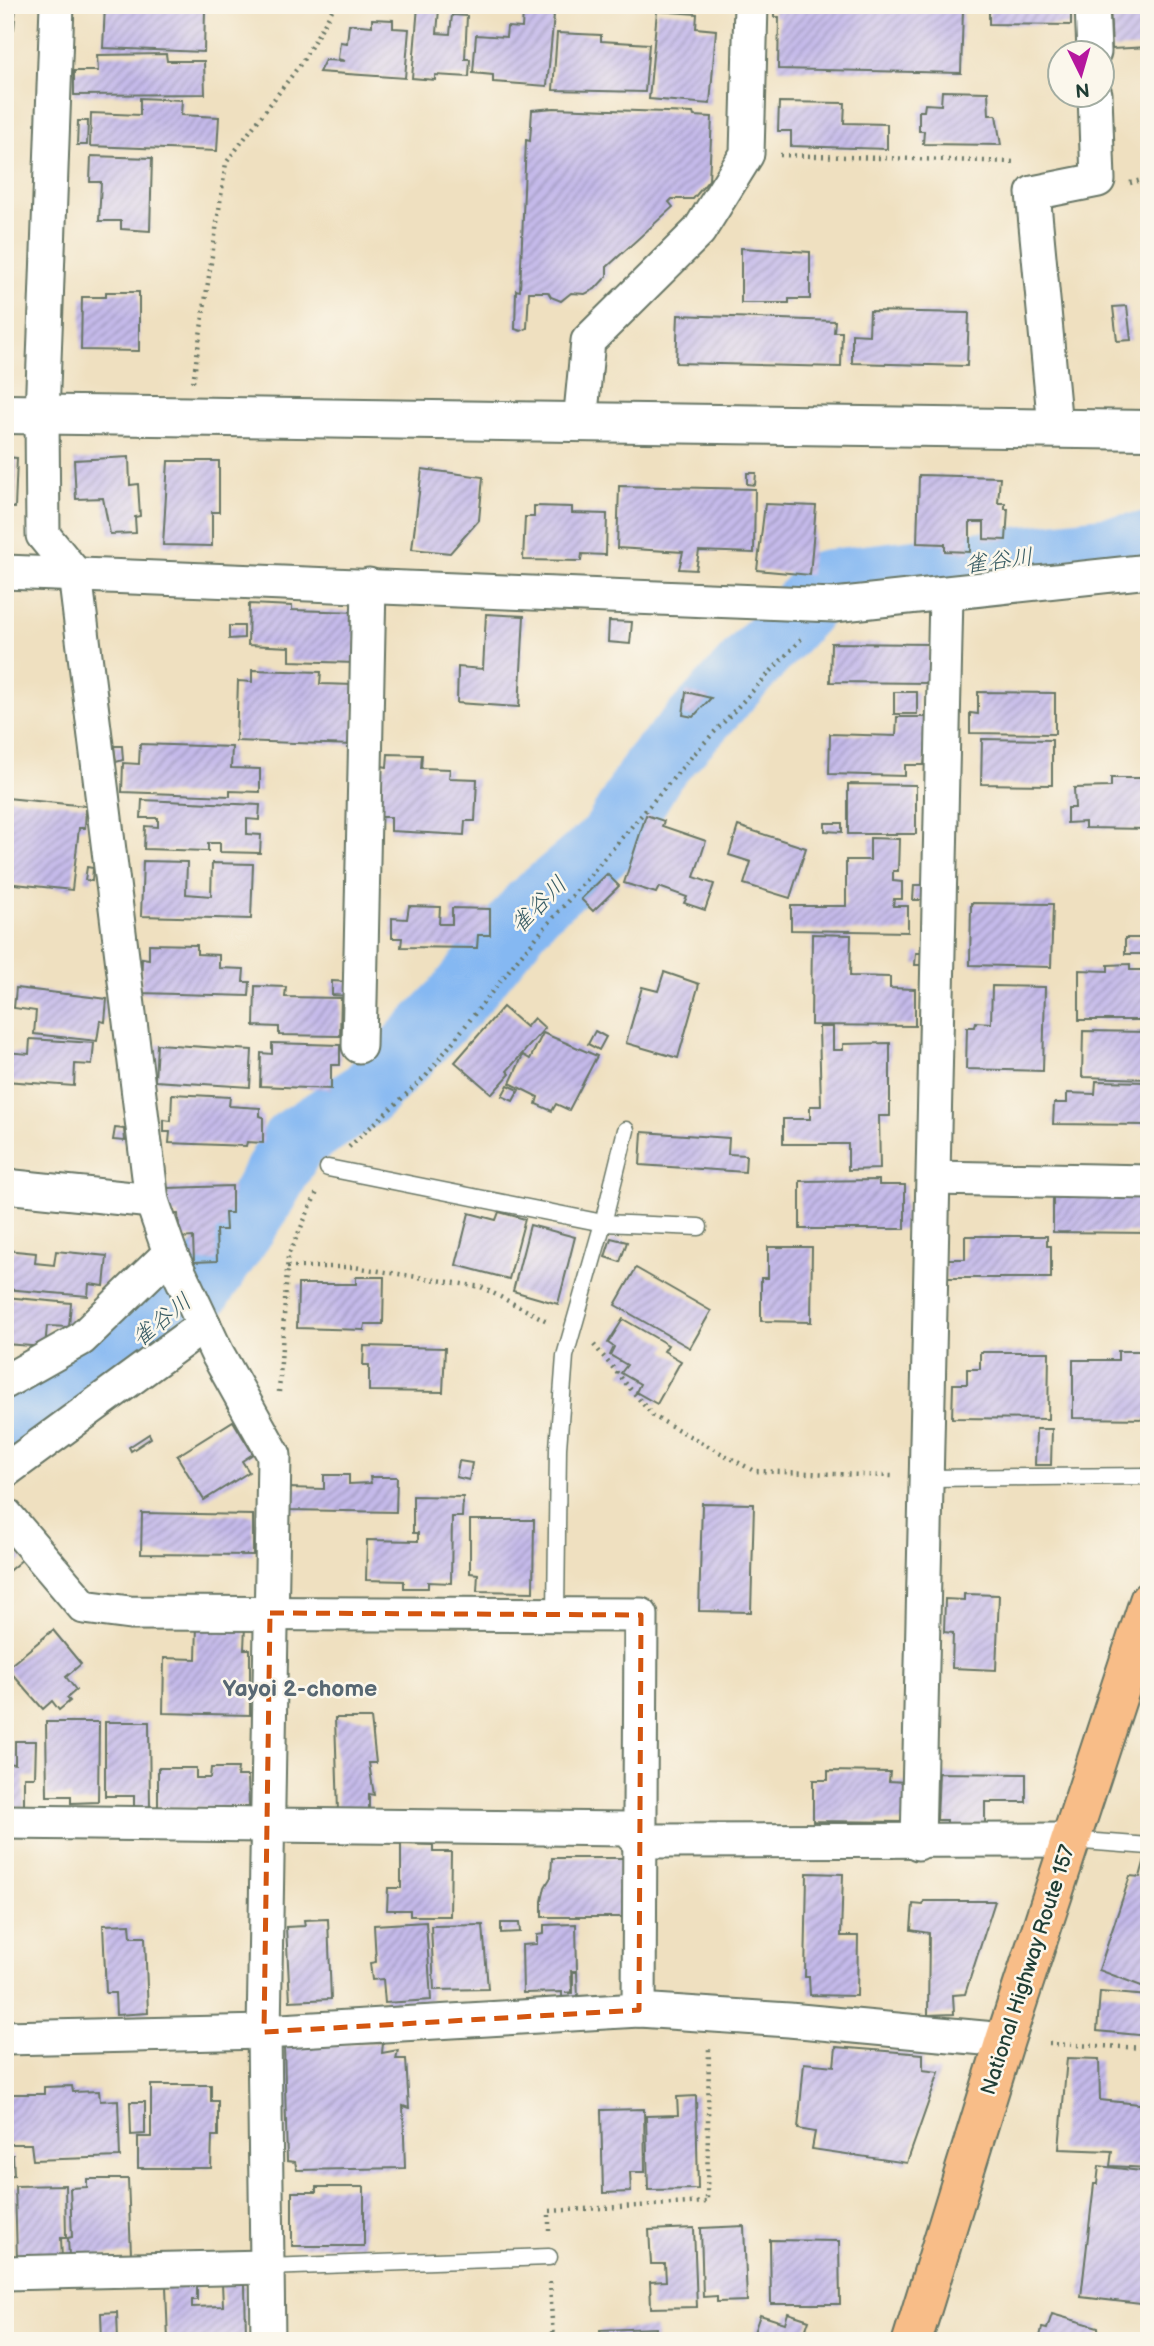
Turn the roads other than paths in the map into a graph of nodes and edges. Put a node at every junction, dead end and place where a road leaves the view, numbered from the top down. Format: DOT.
graph roads {
  1 [pos="57,5"];
  2 [pos="751,5"];
  3 [pos="1092,5"];
  4 [pos="1093,38"];
  5 [pos="1095,108"];
  6 [pos="23,414"];
  7 [pos="580,423"];
  8 [pos="1055,427"];
  9 [pos="1149,430"];
  10 [pos="1149,571"];
  11 [pos="5,572"];
  12 [pos="75,575"];
  13 [pos="369,585"];
  14 [pos="946,595"];
  15 [pos="359,1046"];
  16 [pos="626,1130"];
  17 [pos="328,1168"];
  18 [pos="934,1178"];
  19 [pos="1149,1182"];
  20 [pos="5,1186"];
  21 [pos="152,1201"];
  22 [pos="603,1223"];
  23 [pos="699,1227"];
  24 [pos="170,1253"];
  25 [pos="195,1308"];
  26 [pos="5,1382"];
  27 [pos="5,1471"];
  28 [pos="1149,1476"];
  29 [pos="927,1478"];
  30 [pos="5,1514"];
  31 [pos="1149,1601"];
  32 [pos="270,1613"];
  33 [pos="556,1614"];
  34 [pos="5,1822"];
  35 [pos="269,1826"];
  36 [pos="1070,1840"];
  37 [pos="638,1841"];
  38 [pos="918,1843"];
  39 [pos="1149,1846"];
  40 [pos="639,2010"];
  41 [pos="264,2032"];
  42 [pos="5,2038"];
  43 [pos="1005,2040"];
  44 [pos="549,2257"];
  45 [pos="267,2267"];
  46 [pos="5,2273"];
  47 [pos="268,2341"];
  48 [pos="912,2341"];
  1 -- 6 [label="street"];
  2 -- 7 [label="street"];
  3 -- 4 [label="street"];
  5 -- 8 [label="street"];
  6 -- 7 [label="street"];
  6 -- 12 [label="street"];
  7 -- 8 [label="street"];
  8 -- 9 [label="street"];
  10 -- 14 [label="street"];
  11 -- 12 [label="street"];
  12 -- 13 [label="street"];
  12 -- 21 [label="street"];
  13 -- 14 [label="street"];
  13 -- 15 [label="street"];
  14 -- 18 [label="street"];
  16 -- 22 [label="lane"];
  17 -- 22 [label="lane"];
  18 -- 19 [label="street"];
  18 -- 29 [label="street"];
  20 -- 21 [label="street"];
  21 -- 24 [label="street"];
  22 -- 23 [label="lane"];
  22 -- 33 [label="lane"];
  24 -- 25 [label="street"];
  24 -- 26 [label="street"];
  25 -- 27 [label="street"];
  25 -- 32 [label="street"];
  28 -- 29 [label="lane"];
  29 -- 38 [label="street"];
  30 -- 32 [label="street"];
  31 -- 36 [label="highway, National Highway Route 157"];
  32 -- 33 [label="street"];
  32 -- 35 [label="street"];
  33 -- 37 [label="street"];
  34 -- 35 [label="street"];
  35 -- 37 [label="street"];
  35 -- 41 [label="street"];
  36 -- 38 [label="street"];
  36 -- 39 [label="lane"];
  36 -- 43 [label="highway, National Highway Route 157"];
  37 -- 38 [label="street"];
  37 -- 40 [label="street"];
  40 -- 41 [label="street"];
  40 -- 43 [label="street"];
  41 -- 42 [label="street"];
  41 -- 45 [label="street"];
  43 -- 48 [label="highway, National Highway Route 157"];
  44 -- 45 [label="lane"];
  45 -- 46 [label="street"];
  45 -- 47 [label="street"];
}
